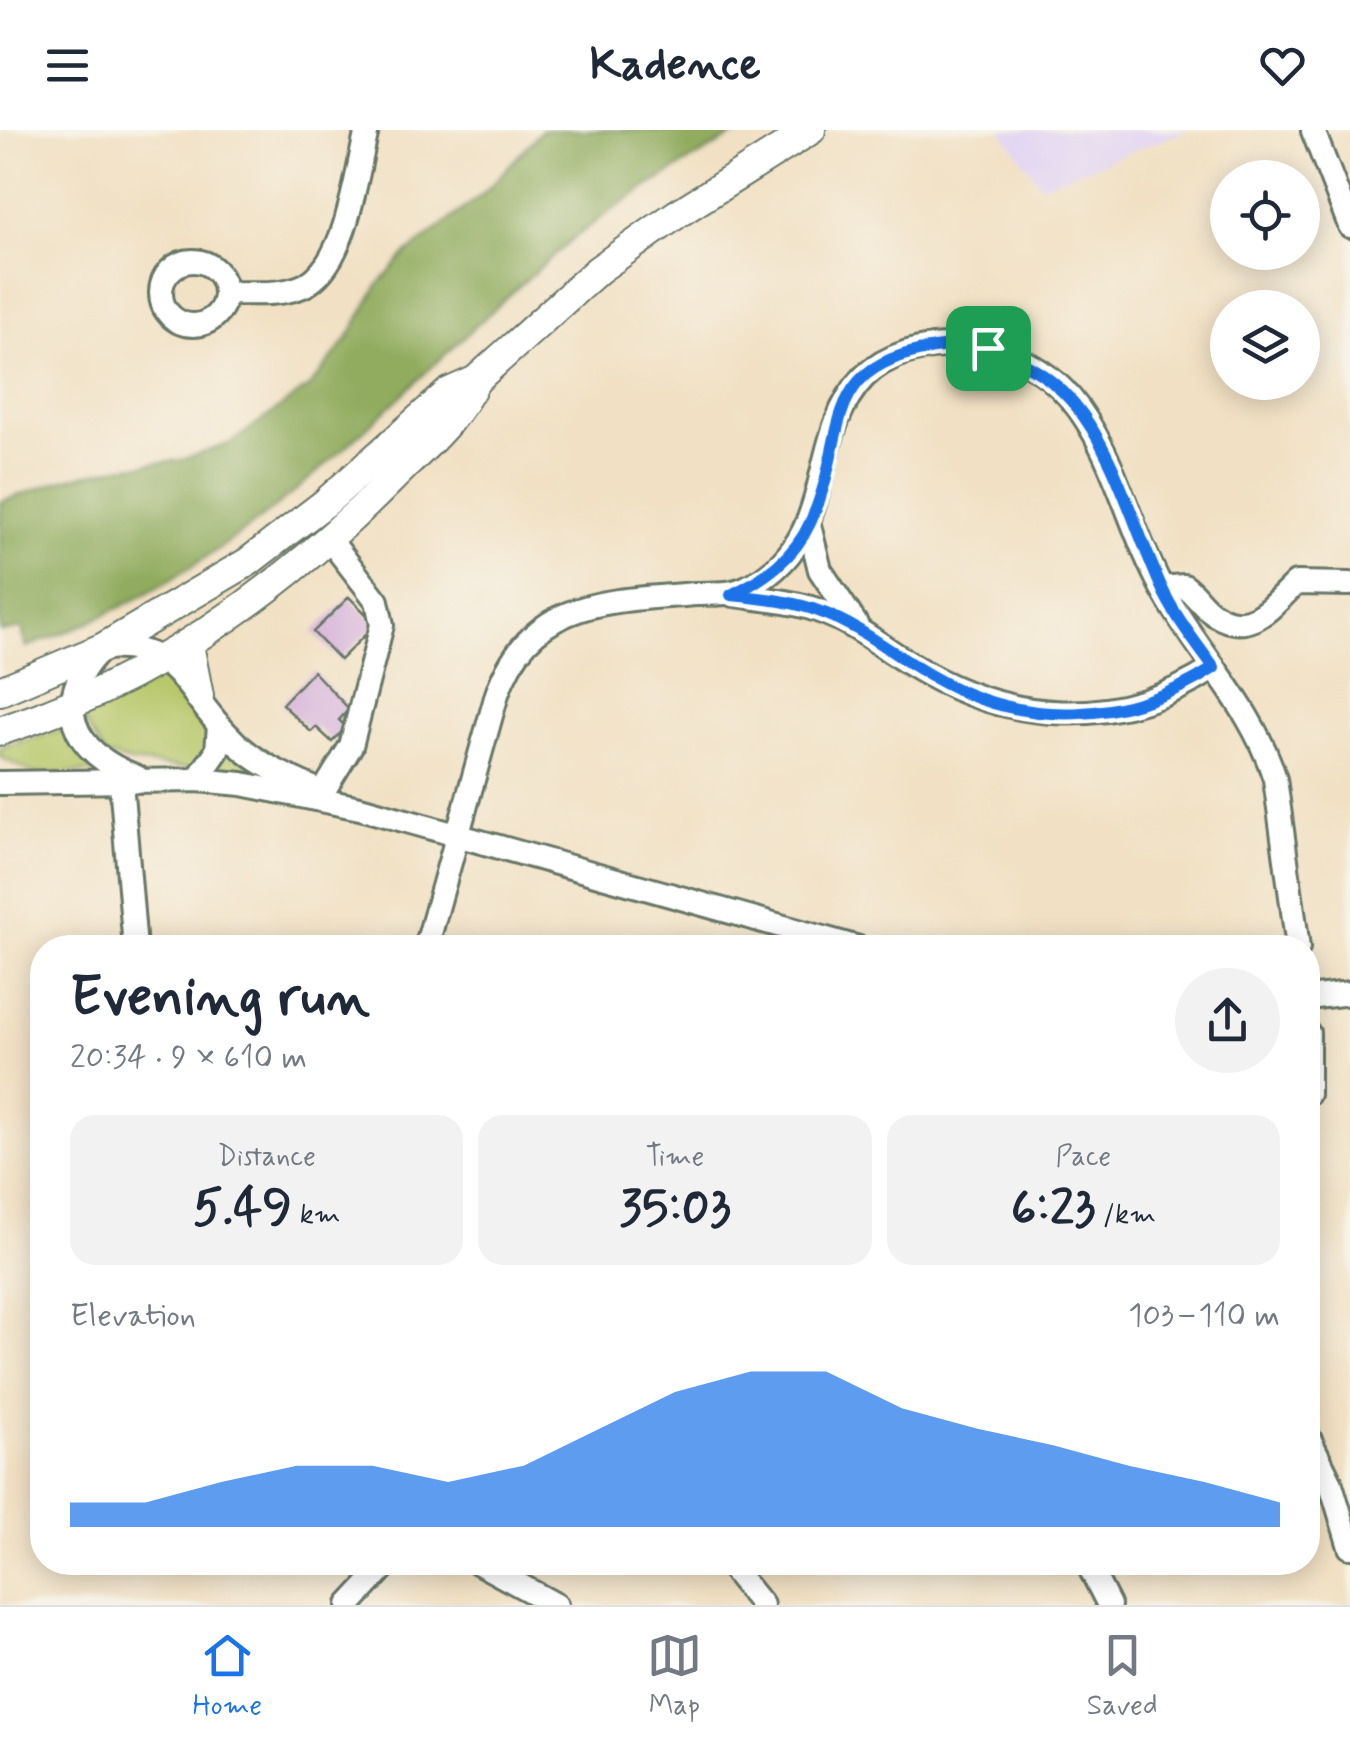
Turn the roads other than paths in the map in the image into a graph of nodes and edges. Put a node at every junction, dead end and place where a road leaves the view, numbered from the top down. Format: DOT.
graph roads {
  1 [pos="367,130"];
  2 [pos="811,130"];
  3 [pos="1313,131"];
  4 [pos="1350,226"];
  5 [pos="225,293"];
  6 [pos="476,380"];
  7 [pos="809,525"];
  8 [pos="330,540"];
  9 [pos="1350,584"];
  10 [pos="1162,588"];
  11 [pos="731,595"];
  12 [pos="862,630"];
  13 [pos="189,645"];
  14 [pos="102,648"];
  15 [pos="164,658"];
  16 [pos="1214,668"];
  17 [pos="0,691"];
  18 [pos="199,696"];
  19 [pos="72,703"];
  20 [pos="219,725"];
  21 [pos="0,730"];
  22 [pos="197,780"];
  23 [pos="156,781"];
  24 [pos="0,782"];
  25 [pos="121,782"];
  26 [pos="323,792"];
  27 [pos="360,808"];
  28 [pos="458,836"];
  29 [pos="134,935"];
  30 [pos="430,935"];
  31 [pos="812,935"];
  32 [pos="1296,935"];
  33 [pos="1350,993"];
  34 [pos="1320,997"];
  35 [pos="1320,1460"];
  36 [pos="1350,1547"];
  37 [pos="377,1575"];
  38 [pos="501,1575"];
  39 [pos="738,1575"];
  40 [pos="1093,1575"];
  41 [pos="349,1605"];
  42 [pos="556,1605"];
  43 [pos="762,1605"];
  44 [pos="1109,1605"];
  1 -- 5 [label="street"];
  2 -- 6 [label="main road"];
  3 -- 4 [label="street"];
  6 -- 8 [label="main road"];
  6 -- 14 [label="main road"];
  7 -- 10 [label="street"];
  7 -- 11 [label="street"];
  7 -- 12 [label="street"];
  8 -- 13 [label="main road"];
  8 -- 26 [label="street"];
  9 -- 10 [label="street"];
  10 -- 16 [label="street"];
  11 -- 12 [label="street"];
  11 -- 28 [label="street"];
  12 -- 16 [label="street"];
  13 -- 15 [label="main road"];
  13 -- 18 [label="main road"];
  14 -- 15 [label="street"];
  14 -- 17 [label="main road"];
  14 -- 19 [label="street"];
  15 -- 18 [label="street"];
  15 -- 19 [label="main road"];
  16 -- 32 [label="street"];
  18 -- 20 [label="street"];
  19 -- 21 [label="main road"];
  19 -- 23 [label="street"];
  20 -- 22 [label="street"];
  20 -- 26 [label="street"];
  22 -- 23 [label="street"];
  22 -- 27 [label="street"];
  23 -- 25 [label="street"];
  24 -- 25 [label="street"];
  25 -- 29 [label="street"];
  26 -- 27 [label="street"];
  27 -- 28 [label="street"];
  28 -- 30 [label="street"];
  28 -- 31 [label="street"];
  33 -- 34 [label="street"];
  35 -- 36 [label="street"];
  37 -- 41 [label="street"];
  38 -- 42 [label="street"];
  39 -- 43 [label="street"];
  40 -- 44 [label="street"];
}
